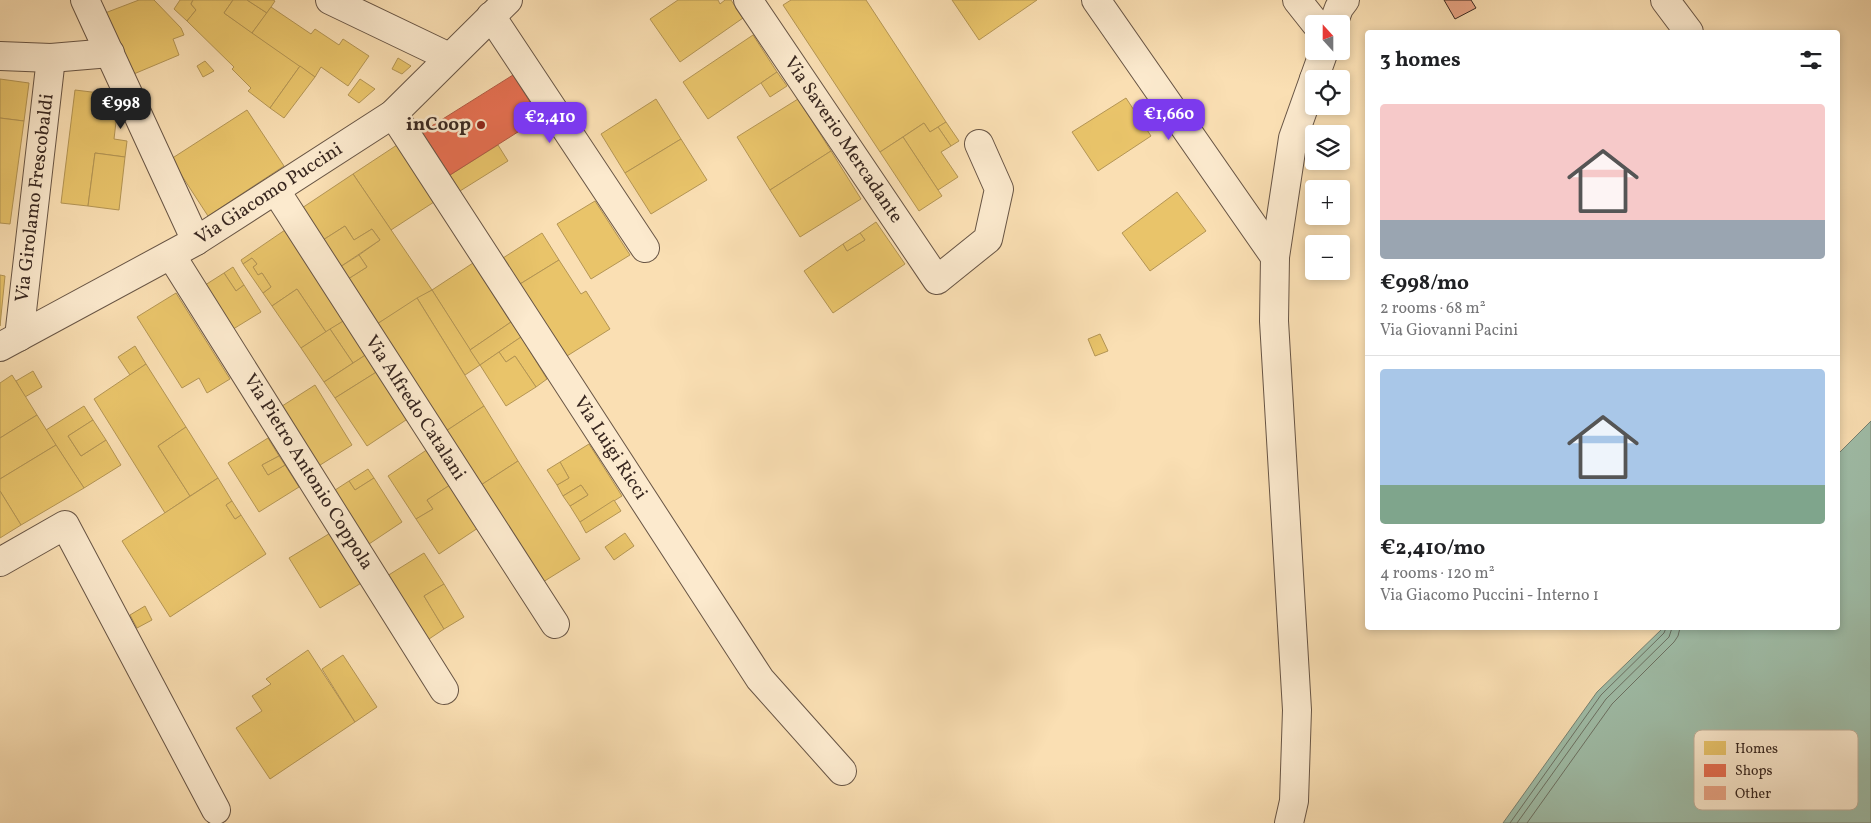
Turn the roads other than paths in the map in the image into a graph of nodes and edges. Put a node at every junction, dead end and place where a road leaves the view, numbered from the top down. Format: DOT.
graph roads {
  1 [pos="85,0"];
  2 [pos="330,0"];
  3 [pos="748,0"];
  4 [pos="1096,0"];
  5 [pos="1297,0"];
  6 [pos="1345,0"];
  7 [pos="1665,0"];
  8 [pos="500,8"];
  9 [pos="1309,15"];
  10 [pos="1336,15"];
  11 [pos="1688,30"];
  12 [pos="110,53"];
  13 [pos="0,56"];
  14 [pos="449,57"];
  15 [pos="51,58"];
  16 [pos="1305,104"];
  17 [pos="393,114"];
  18 [pos="978,144"];
  19 [pos="276,191"];
  20 [pos="196,241"];
  21 [pos="645,248"];
  22 [pos="171,255"];
  23 [pos="1275,257"];
  24 [pos="10,342"];
  25 [pos="0,562"];
  26 [pos="555,624"];
  27 [pos="444,690"];
  28 [pos="842,771"];
  29 [pos="216,810"];
  30 [pos="1289,823"];
  1 -- 12 [label="street"];
  2 -- 14 [label="street"];
  3 -- 18 [label="street, Via Saverio Mercadante"];
  4 -- 23 [label="street"];
  5 -- 9 [label="street"];
  6 -- 10 [label="street"];
  7 -- 11 [label="street"];
  8 -- 14 [label="street, Via Giacomo Puccini"];
  8 -- 21 [label="street"];
  12 -- 15 [label="street"];
  12 -- 20 [label="street"];
  13 -- 15 [label="street"];
  14 -- 17 [label="street, Via Giacomo Puccini"];
  15 -- 24 [label="street, Via Girolamo Frescobaldi"];
  16 -- 23 [label="street"];
  17 -- 19 [label="street, Via Giacomo Puccini"];
  17 -- 28 [label="street, Via Luigi Ricci"];
  19 -- 20 [label="street, Via Giacomo Puccini"];
  19 -- 26 [label="street, Via Alfredo Catalani"];
  20 -- 22 [label="street, Via Giacomo Puccini"];
  22 -- 24 [label="street, Via Giacomo Puccini"];
  22 -- 27 [label="street, Via Pietro Antonio Coppola"];
  23 -- 30 [label="street"];
  25 -- 29 [label="street"];
}
